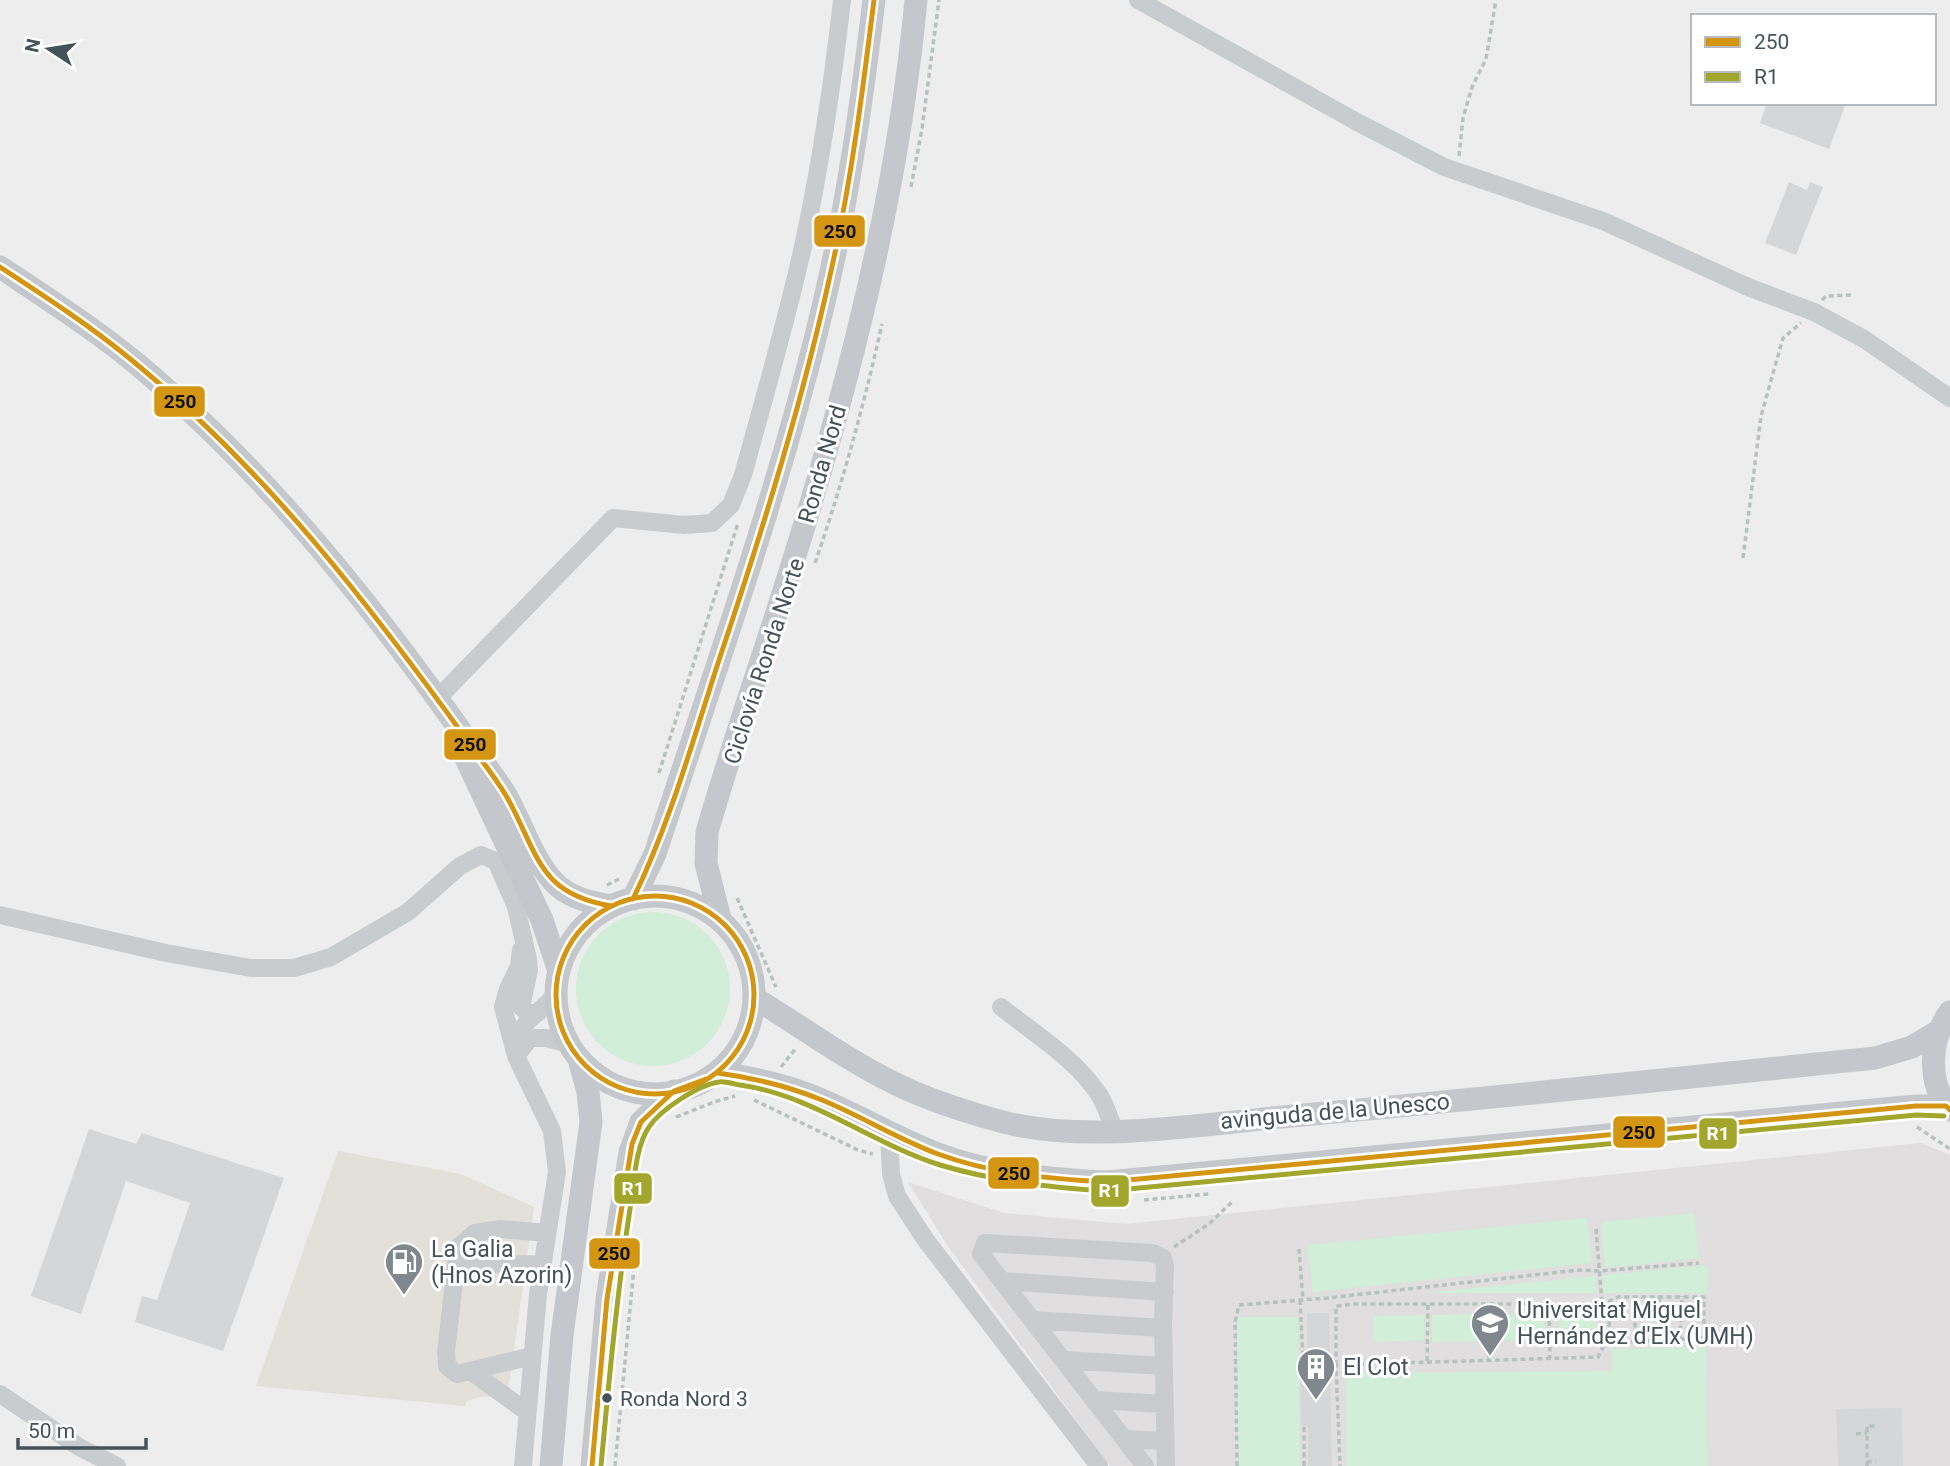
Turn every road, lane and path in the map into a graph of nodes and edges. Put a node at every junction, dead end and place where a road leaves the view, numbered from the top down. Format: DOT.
graph roads {
  1 [pos="842,0"];
  2 [pos="874,0"];
  3 [pos="916,0"];
  4 [pos="939,0"];
  5 [pos="1138,0"];
  6 [pos="1496,0"];
  7 [pos="1457,172"];
  8 [pos="910,193"];
  9 [pos="0,267"];
  10 [pos="1854,295"];
  11 [pos="1814,312"];
  12 [pos="883,321"];
  13 [pos="1950,398"];
  14 [pos="1743,558"];
  15 [pos="813,570"];
  16 [pos="438,698"];
  17 [pos="734,891"];
  18 [pos="622,902"];
  19 [pos="0,915"];
  20 [pos="720,919"];
  21 [pos="523,940"];
  22 [pos="559,971"];
  23 [pos="557,994"];
  24 [pos="779,995"];
  25 [pos="756,999"];
  26 [pos="1001,1007"];
  27 [pos="538,1013"];
  28 [pos="1944,1022"];
  29 [pos="575,1053"];
  30 [pos="516,1056"];
  31 [pos="718,1073"];
  32 [pos="674,1091"];
  33 [pos="737,1096"];
  34 [pos="758,1096"];
  35 [pos="1948,1108"];
  36 [pos="670,1120"];
  37 [pos="1115,1131"];
  38 [pos="889,1134"];
  39 [pos="873,1154"];
  40 [pos="1233,1201"];
  41 [pos="1596,1229"];
  42 [pos="547,1233"];
  43 [pos="1299,1249"];
  44 [pos="636,1251"];
  45 [pos="1166,1252"];
  46 [pos="1699,1263"];
  47 [pos="542,1264"];
  48 [pos="456,1265"];
  49 [pos="1599,1271"];
  50 [pos="1002,1281"];
  51 [pos="1165,1292"];
  52 [pos="1659,1296"];
  53 [pos="1682,1296"];
  54 [pos="1635,1297"];
  55 [pos="1301,1300"];
  56 [pos="1610,1301"];
  57 [pos="1602,1303"];
  58 [pos="1428,1304"];
  59 [pos="1489,1304"];
  60 [pos="1549,1304"];
  61 [pos="1033,1320"];
  62 [pos="1163,1328"];
  63 [pos="1680,1339"];
  64 [pos="1661,1340"];
  65 [pos="1635,1342"];
  66 [pos="1605,1343"];
  67 [pos="532,1356"];
  68 [pos="1549,1358"];
  69 [pos="1489,1359"];
  70 [pos="1064,1360"];
  71 [pos="1427,1361"];
  72 [pos="1164,1366"];
  73 [pos="1336,1366"];
  74 [pos="472,1372"];
  75 [pos="1304,1376"];
  76 [pos="0,1394"];
  77 [pos="1095,1400"];
  78 [pos="1164,1404"];
  79 [pos="527,1412"];
  80 [pos="1877,1426"];
  81 [pos="1304,1427"];
  82 [pos="1867,1433"];
  83 [pos="1856,1434"];
  84 [pos="1125,1438"];
  85 [pos="1164,1441"];
  86 [pos="1876,1461"];
  87 [pos="1867,1464"];
  88 [pos="117,1466"];
  89 [pos="523,1466"];
  90 [pos="551,1466"];
  91 [pos="592,1466"];
  92 [pos="615,1466"];
  93 [pos="1099,1466"];
  94 [pos="1145,1466"];
  95 [pos="1166,1466"];
  96 [pos="1237,1466"];
  97 [pos="1304,1466"];
  98 [pos="1340,1466"];
  1 -- 16 [label="street"];
  2 -- 18 [label="main road, Ronda Nord"];
  3 -- 20 [label="main road, Ronda Nord"];
  4 -- 8 [label="path"];
  5 -- 7 [label="street"];
  6 -- 7 [label="path"];
  7 -- 11 [label="street"];
  9 -- 16 [label="main road"];
  10 -- 11 [label="path"];
  11 -- 13 [label="street"];
  11 -- 14 [label="path"];
  12 -- 15 [label="path, Ciclovía Ronda Norte"];
  16 -- 18 [label="main road"];
  16 -- 22 [label="main road"];
  17 -- 24 [label="path"];
  18 -- 20 [label="main road"];
  18 -- 22 [label="main road"];
  19 -- 21 [label="street"];
  20 -- 25 [label="main road"];
  21 -- 27 [label="street"];
  21 -- 30 [label="street"];
  22 -- 23 [label="main road"];
  23 -- 27 [label="street"];
  23 -- 29 [label="main road"];
  25 -- 31 [label="main road"];
  25 -- 37 [label="main road, avinguda de la Unesco"];
  26 -- 37 [label="street"];
  27 -- 30 [label="street"];
  28 -- 35 [label="main road"];
  28 -- 37 [label="main road, avinguda de la Unesco"];
  29 -- 30 [label="street"];
  29 -- 32 [label="main road"];
  29 -- 90 [label="main road"];
  30 -- 42 [label="street"];
  31 -- 32 [label="main road"];
  31 -- 38 [label="main road"];
  32 -- 91 [label="main road"];
  33 -- 36 [label="path"];
  34 -- 39 [label="path"];
  35 -- 38 [label="main road"];
  38 -- 93 [label="street"];
  40 -- 45 [label="path"];
  41 -- 49 [label="path"];
  42 -- 47 [label="street"];
  42 -- 48 [label="street"];
  43 -- 55 [label="path"];
  44 -- 92 [label="path"];
  46 -- 49 [label="path"];
  47 -- 48 [label="street"];
  47 -- 67 [label="street"];
  48 -- 74 [label="street"];
  49 -- 55 [label="path"];
  49 -- 57 [label="path"];
  50 -- 51 [label="street"];
  50 -- 51 [label="street"];
  50 -- 61 [label="street"];
  51 -- 62 [label="street"];
  52 -- 53 [label="path"];
  52 -- 54 [label="path"];
  52 -- 64 [label="path"];
  53 -- 63 [label="path"];
  53 -- 63 [label="path"];
  54 -- 56 [label="path"];
  54 -- 65 [label="path"];
  55 -- 75 [label="path"];
  55 -- 96 [label="path"];
  56 -- 57 [label="path"];
  56 -- 66 [label="path"];
  57 -- 60 [label="path"];
  58 -- 59 [label="path"];
  58 -- 71 [label="path"];
  58 -- 73 [label="path"];
  59 -- 60 [label="path"];
  59 -- 69 [label="path"];
  60 -- 68 [label="path"];
  61 -- 62 [label="street"];
  61 -- 70 [label="street"];
  62 -- 72 [label="street"];
  63 -- 64 [label="path"];
  64 -- 65 [label="path"];
  65 -- 66 [label="path"];
  66 -- 68 [label="path"];
  67 -- 74 [label="street"];
  67 -- 79 [label="street"];
  68 -- 69 [label="path"];
  69 -- 71 [label="path"];
  70 -- 72 [label="street"];
  70 -- 77 [label="street"];
  71 -- 73 [label="path"];
  72 -- 78 [label="street"];
  73 -- 98 [label="path"];
  74 -- 79 [label="street"];
  76 -- 88 [label="street"];
  77 -- 78 [label="street"];
  77 -- 84 [label="street"];
  78 -- 85 [label="street"];
  79 -- 89 [label="street"];
  80 -- 82 [label="path"];
  81 -- 97 [label="path"];
  82 -- 83 [label="path"];
  82 -- 87 [label="path"];
  84 -- 85 [label="street"];
  84 -- 94 [label="street"];
  85 -- 95 [label="street"];
  86 -- 87 [label="path"];
}
